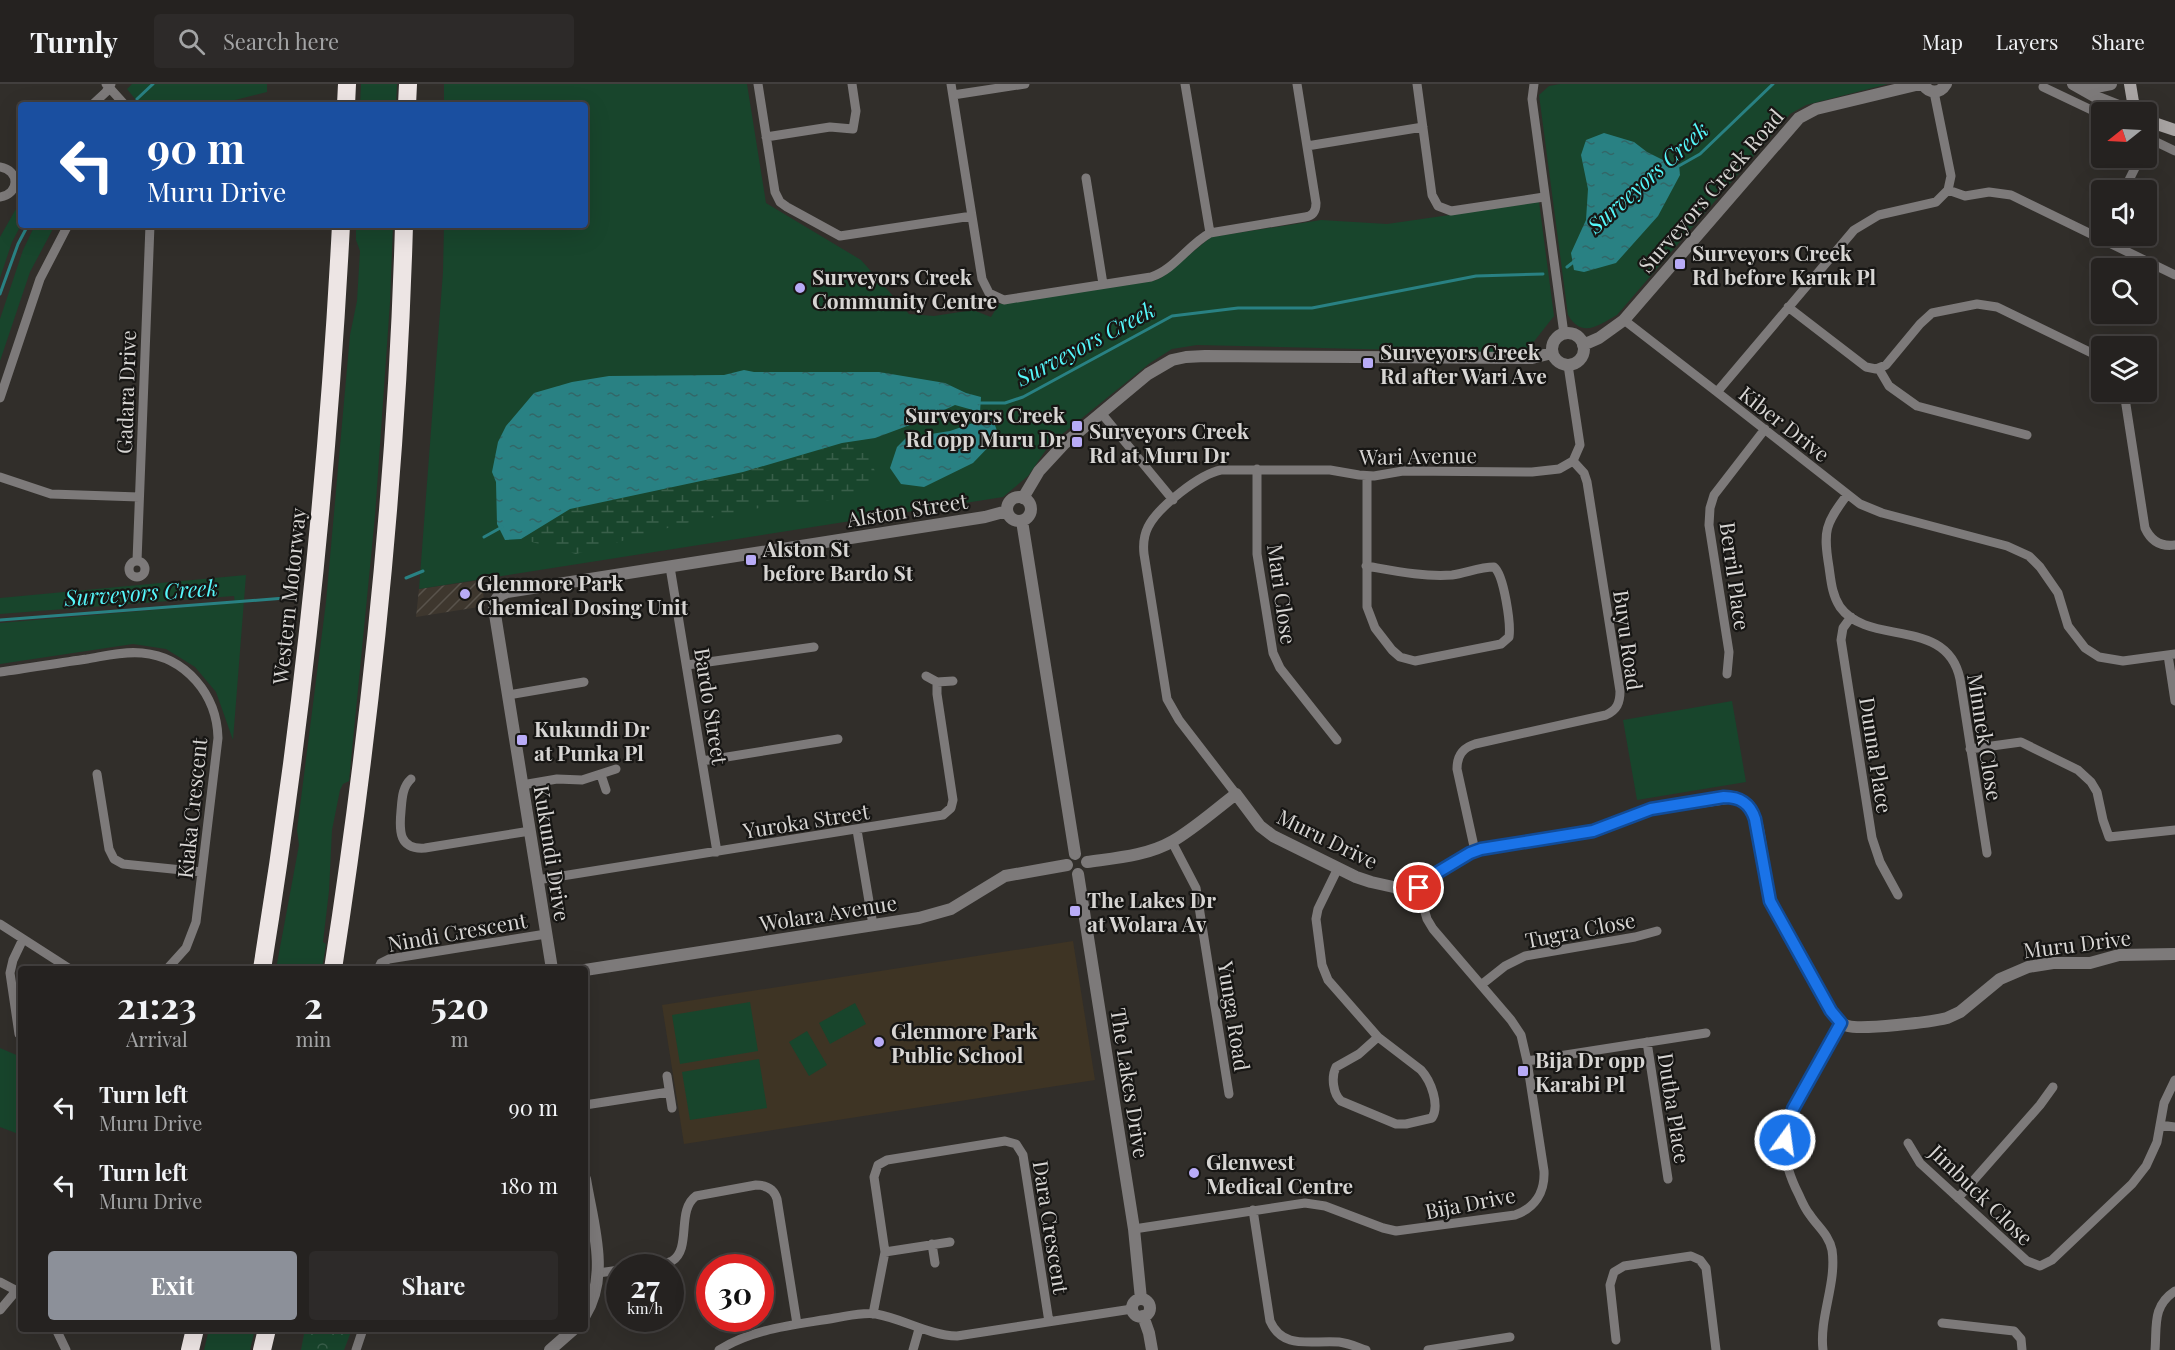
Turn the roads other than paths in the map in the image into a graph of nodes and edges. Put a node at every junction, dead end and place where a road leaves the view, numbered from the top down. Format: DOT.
graph roads {
  1 [pos="347,84"];
  2 [pos="408,84"];
  3 [pos="758,84"];
  4 [pos="852,84"];
  5 [pos="951,84"];
  6 [pos="1025,84"];
  7 [pos="1185,84"];
  8 [pos="1297,84"];
  9 [pos="1417,84"];
  10 [pos="1534,84"];
  11 [pos="1921,84"];
  12 [pos="1946,84"];
  13 [pos="2073,84"];
  14 [pos="2088,84"];
  15 [pos="2111,84"];
  16 [pos="2130,84"];
  17 [pos="109,85"];
  18 [pos="2043,87"];
  19 [pos="1934,92"];
  20 [pos="953,95"];
  21 [pos="95,102"];
  22 [pos="123,102"];
  23 [pos="346,102"];
  24 [pos="407,102"];
  25 [pos="2109,102"];
  26 [pos="2133,102"];
  27 [pos="2091,110"];
  28 [pos="2157,122"];
  29 [pos="1423,127"];
  30 [pos="2175,130"];
  31 [pos="766,137"];
  32 [pos="2157,144"];
  33 [pos="1307,146"];
  34 [pos="2175,151"];
  35 [pos="0,168"];
  36 [pos="18,175"];
  37 [pos="1086,178"];
  38 [pos="1948,190"];
  39 [pos="0,197"];
  40 [pos="1544,197"];
  41 [pos="972,216"];
  42 [pos="66,228"];
  43 [pos="150,228"];
  44 [pos="341,228"];
  45 [pos="404,228"];
  46 [pos="2091,231"];
  47 [pos="1210,233"];
  48 [pos="2121,246"];
  49 [pos="2175,275"];
  50 [pos="1103,284"];
  51 [pos="1788,307"];
  52 [pos="1624,320"];
  53 [pos="1564,334"];
  54 [pos="1583,345"];
  55 [pos="1552,353"];
  56 [pos="2091,353"];
  57 [pos="1568,365"];
  58 [pos="1879,369"];
  59 [pos="1717,393"];
  60 [pos="0,398"];
  61 [pos="2126,402"];
  62 [pos="1102,414"];
  63 [pos="1765,429"];
  64 [pos="2027,435"];
  65 [pos="1573,461"];
  66 [pos="1257,469"];
  67 [pos="1367,476"];
  68 [pos="0,477"];
  69 [pos="1847,495"];
  70 [pos="139,497"];
  71 [pos="1023,498"];
  72 [pos="1173,500"];
  73 [pos="1007,511"];
  74 [pos="1022,521"];
  75 [pos="2175,544"];
  76 [pos="136,561"];
  77 [pos="1366,566"];
  78 [pos="670,567"];
  79 [pos="495,600"];
  80 [pos="1851,617"];
  81 [pos="814,647"];
  82 [pos="2172,655"];
  83 [pos="687,665"];
  84 [pos="0,672"];
  85 [pos="1727,674"];
  86 [pos="926,676"];
  87 [pos="953,681"];
  88 [pos="584,682"];
  89 [pos="937,682"];
  90 [pos="508,694"];
  91 [pos="2175,701"];
  92 [pos="838,739"];
  93 [pos="1337,740"];
  94 [pos="1970,749"];
  95 [pos="702,761"];
  96 [pos="616,769"];
  97 [pos="97,774"];
  98 [pos="601,774"];
  99 [pos="411,779"];
  100 [pos="522,785"];
  101 [pos="606,790"];
  102 [pos="1236,794"];
  103 [pos="857,830"];
  104 [pos="2175,830"];
  105 [pos="530,831"];
  106 [pos="1172,842"];
  107 [pos="1475,851"];
  108 [pos="717,852"];
  109 [pos="1987,853"];
  110 [pos="1075,854"];
  111 [pos="1087,862"];
  112 [pos="1066,865"];
  113 [pos="1338,868"];
  114 [pos="202,873"];
  115 [pos="1078,874"];
  116 [pos="537,880"];
  117 [pos="1419,888"];
  118 [pos="1898,895"];
  119 [pos="0,924"];
  120 [pos="873,925"];
  121 [pos="1657,931"];
  122 [pos="546,934"];
  123 [pos="23,939"];
  124 [pos="2175,954"];
  125 [pos="65,966"];
  126 [pos="170,966"];
  127 [pos="262,966"];
  128 [pos="333,966"];
  129 [pos="380,966"];
  130 [pos="551,966"];
  131 [pos="588,970"];
  132 [pos="1481,985"];
  133 [pos="1841,1023"];
  134 [pos="18,1027"];
  135 [pos="1706,1033"];
  136 [pos="1378,1037"];
  137 [pos="1647,1042"];
  138 [pos="1527,1061"];
  139 [pos="667,1076"];
  140 [pos="2175,1080"];
  141 [pos="2053,1087"];
  142 [pos="669,1092"];
  143 [pos="1230,1094"];
  144 [pos="588,1105"];
  145 [pos="672,1108"];
  146 [pos="2160,1125"];
  147 [pos="2175,1127"];
  148 [pos="1908,1143"];
  149 [pos="1668,1179"];
  150 [pos="1958,1198"];
  151 [pos="588,1201"];
  152 [pos="1252,1210"];
  153 [pos="1134,1229"];
  154 [pos="950,1242"];
  155 [pos="932,1245"];
  156 [pos="885,1252"];
  157 [pos="678,1254"];
  158 [pos="935,1263"];
  159 [pos="606,1272"];
  160 [pos="598,1273"];
  161 [pos="0,1282"];
  162 [pos="18,1291"];
  163 [pos="2175,1291"];
  164 [pos="18,1293"];
  165 [pos="1141,1299"];
  166 [pos="588,1308"];
  167 [pos="1132,1309"];
  168 [pos="0,1310"];
  169 [pos="873,1314"];
  170 [pos="1143,1316"];
  171 [pos="1049,1322"];
  172 [pos="1942,1323"];
  173 [pos="797,1324"];
  174 [pos="919,1329"];
  175 [pos="57,1332"];
  176 [pos="194,1332"];
  177 [pos="266,1332"];
  178 [pos="362,1332"];
  179 [pos="571,1332"];
  180 [pos="1510,1337"];
  181 [pos="1616,1340"];
  182 [pos="1283,1346"];
  183 [pos="66,1350"];
  184 [pos="190,1350"];
  185 [pos="262,1350"];
  186 [pos="356,1350"];
  187 [pos="550,1350"];
  188 [pos="719,1350"];
  189 [pos="913,1350"];
  190 [pos="1152,1350"];
  191 [pos="1366,1350"];
  192 [pos="1428,1350"];
  193 [pos="1716,1350"];
  194 [pos="1823,1350"];
  195 [pos="2022,1350"];
  196 [pos="2155,1350"];
  1 -- 23 [label="highway"];
  2 -- 24 [label="highway"];
  3 -- 31 [label="street"];
  4 -- 31 [label="street"];
  5 -- 20 [label="street"];
  6 -- 20 [label="street"];
  7 -- 47 [label="street"];
  8 -- 33 [label="street"];
  9 -- 29 [label="street"];
  10 -- 40 [label="street"];
  11 -- 19 [label="street"];
  11 -- 52 [label="street, Surveyors Creek Road"];
  12 -- 19 [label="street"];
  13 -- 25 [label="street"];
  14 -- 15 [label="street"];
  16 -- 26 [label="main road"];
  17 -- 21 [label="street"];
  17 -- 22 [label="street"];
  18 -- 27 [label="street"];
  19 -- 38 [label="street"];
  20 -- 41 [label="street"];
  28 -- 30 [label="main road"];
  29 -- 33 [label="street"];
  29 -- 40 [label="street"];
  31 -- 41 [label="street"];
  32 -- 34 [label="street"];
  33 -- 47 [label="street"];
  35 -- 36 [label="street"];
  36 -- 39 [label="street"];
  37 -- 50 [label="street"];
  38 -- 46 [label="street"];
  38 -- 51 [label="street, Kiber Drive"];
  40 -- 53 [label="street"];
  41 -- 50 [label="street"];
  42 -- 60 [label="street"];
  43 -- 70 [label="street, Gadara Drive"];
  44 -- 127 [label="highway, Western Motorway"];
  45 -- 128 [label="highway"];
  47 -- 50 [label="street"];
  48 -- 49 [label="street"];
  51 -- 58 [label="street"];
  51 -- 59 [label="street, Kiber Drive"];
  52 -- 54 [label="street, Surveyors Creek Road"];
  52 -- 59 [label="street"];
  53 -- 54 [label="street"];
  53 -- 55 [label="street"];
  54 -- 57 [label="street"];
  55 -- 57 [label="street"];
  55 -- 62 [label="street"];
  56 -- 58 [label="street"];
  57 -- 65 [label="street"];
  58 -- 64 [label="street"];
  59 -- 63 [label="street, Kiber Drive"];
  61 -- 75 [label="street"];
  62 -- 71 [label="street"];
  62 -- 72 [label="street"];
  63 -- 69 [label="street, Kiber Drive"];
  63 -- 85 [label="street, Berril Place"];
  65 -- 67 [label="street, Wari Avenue"];
  65 -- 107 [label="street, Buyu Road"];
  66 -- 67 [label="street, Wari Avenue"];
  66 -- 72 [label="street, Wari Avenue"];
  66 -- 93 [label="street, Mari Close"];
  67 -- 77 [label="street"];
  68 -- 70 [label="street"];
  69 -- 80 [label="street"];
  69 -- 82 [label="street, Kiber Drive"];
  70 -- 76 [label="street, Gadara Drive"];
  71 -- 73 [label="street"];
  71 -- 74 [label="street"];
  72 -- 102 [label="street, Muru Drive"];
  73 -- 74 [label="street"];
  73 -- 78 [label="street, Alston Street"];
  74 -- 110 [label="street"];
  77 -- 77 [label="street"];
  78 -- 79 [label="street, Alston Street"];
  78 -- 83 [label="street, Bardo Street"];
  79 -- 90 [label="street, Kukundi Drive"];
  80 -- 94 [label="street, Minnek Close"];
  80 -- 118 [label="street, Dunna Place"];
  81 -- 83 [label="street"];
  82 -- 91 [label="street"];
  83 -- 95 [label="street, Bardo Street"];
  84 -- 114 [label="street, Kiaka Crescent"];
  86 -- 89 [label="street"];
  87 -- 89 [label="street"];
  88 -- 90 [label="street"];
  89 -- 103 [label="street, Yuroka Street"];
  90 -- 100 [label="street, Kukundi Drive"];
  92 -- 95 [label="street"];
  94 -- 104 [label="street"];
  94 -- 109 [label="street, Minnek Close"];
  95 -- 108 [label="street, Bardo Street"];
  96 -- 98 [label="street"];
  97 -- 114 [label="street"];
  98 -- 100 [label="street"];
  98 -- 101 [label="street"];
  99 -- 105 [label="street"];
  100 -- 105 [label="street, Kukundi Drive"];
  102 -- 106 [label="street"];
  102 -- 113 [label="street, Muru Drive"];
  103 -- 108 [label="street, Yuroka Street"];
  103 -- 120 [label="street"];
  105 -- 116 [label="street, Kukundi Drive"];
  106 -- 111 [label="street"];
  106 -- 143 [label="street, Yunga Road"];
  107 -- 117 [label="street"];
  107 -- 133 [label="street"];
  108 -- 116 [label="street, Yuroka Street"];
  110 -- 111 [label="street"];
  110 -- 112 [label="street"];
  111 -- 115 [label="street"];
  112 -- 115 [label="street"];
  112 -- 120 [label="street, Wolara Avenue"];
  113 -- 117 [label="street, Muru Drive"];
  113 -- 136 [label="street"];
  114 -- 126 [label="street, Kiaka Crescent"];
  115 -- 153 [label="street, The Lakes Drive"];
  116 -- 122 [label="street, Kukundi Drive"];
  117 -- 132 [label="street, Bija Drive"];
  119 -- 123 [label="street"];
  120 -- 131 [label="street, Wolara Avenue"];
  121 -- 132 [label="street, Tugra Close"];
  122 -- 129 [label="street, Nindi Crescent"];
  122 -- 130 [label="street, Kukundi Drive"];
  123 -- 125 [label="street"];
  123 -- 134 [label="street"];
  124 -- 133 [label="street, Muru Drive"];
  132 -- 138 [label="street, Bija Drive"];
  133 -- 194 [label="street"];
  135 -- 137 [label="street"];
  136 -- 136 [label="street"];
  137 -- 138 [label="street"];
  137 -- 149 [label="street, Dutba Place"];
  138 -- 152 [label="street, Bija Drive"];
  139 -- 142 [label="street"];
  140 -- 146 [label="street"];
  141 -- 150 [label="street"];
  142 -- 144 [label="street"];
  142 -- 145 [label="street"];
  146 -- 147 [label="street"];
  146 -- 150 [label="street, Jimbuck Close"];
  148 -- 150 [label="street, Jimbuck Close"];
  151 -- 160 [label="street"];
  152 -- 153 [label="street, Bija Drive"];
  152 -- 182 [label="street"];
  153 -- 165 [label="street, The Lakes Drive"];
  154 -- 155 [label="street"];
  155 -- 156 [label="street"];
  155 -- 158 [label="street"];
  156 -- 169 [label="street, Dara Crescent"];
  156 -- 171 [label="street, Dara Crescent"];
  157 -- 173 [label="street"];
  159 -- 160 [label="street"];
  160 -- 166 [label="street"];
  161 -- 162 [label="street"];
  163 -- 196 [label="street"];
  164 -- 168 [label="street"];
  165 -- 167 [label="street"];
  165 -- 170 [label="street"];
  167 -- 170 [label="street"];
  167 -- 171 [label="street"];
  169 -- 173 [label="street"];
  169 -- 174 [label="street"];
  170 -- 190 [label="street"];
  171 -- 174 [label="street"];
  172 -- 195 [label="street"];
  173 -- 188 [label="street"];
  174 -- 189 [label="street"];
  175 -- 183 [label="street"];
  176 -- 184 [label="highway"];
  177 -- 185 [label="highway"];
  178 -- 186 [label="street"];
  179 -- 187 [label="street"];
  180 -- 192 [label="street"];
  181 -- 193 [label="street"];
  182 -- 191 [label="street"];
}
